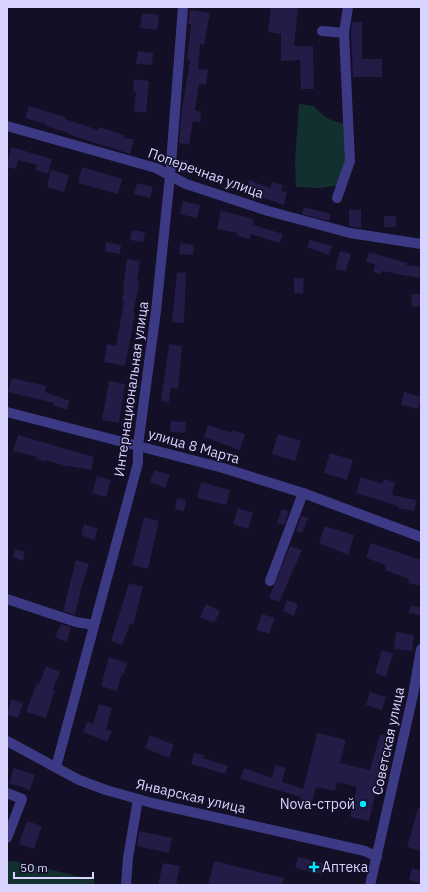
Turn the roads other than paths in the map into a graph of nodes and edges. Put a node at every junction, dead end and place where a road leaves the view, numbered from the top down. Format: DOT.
graph roads {
  1 [pos="183,7"];
  2 [pos="348,7"];
  3 [pos="322,31"];
  4 [pos="344,33"];
  5 [pos="7,126"];
  6 [pos="170,176"];
  7 [pos="337,198"];
  8 [pos="421,244"];
  9 [pos="7,412"];
  10 [pos="138,445"];
  11 [pos="303,494"];
  12 [pos="421,537"];
  13 [pos="270,581"];
  14 [pos="7,599"];
  15 [pos="94,625"];
  16 [pos="421,649"];
  17 [pos="417,696"];
  18 [pos="7,741"];
  19 [pos="56,767"];
  20 [pos="7,793"];
  21 [pos="138,799"];
  22 [pos="7,838"];
  23 [pos="377,857"];
  24 [pos="126,885"];
  25 [pos="370,885"];
  1 -- 6 [label="street, Интернациональная улица"];
  2 -- 4 [label="street"];
  3 -- 4 [label="street"];
  4 -- 7 [label="street"];
  5 -- 6 [label="street, Поперечная улица"];
  6 -- 8 [label="street, Поперечная улица"];
  6 -- 10 [label="street, Интернациональная улица"];
  9 -- 10 [label="street, улица 8 Марта"];
  10 -- 11 [label="street, улица 8 Марта"];
  10 -- 15 [label="street, Интернациональная улица"];
  11 -- 12 [label="street, улица 8 Марта"];
  11 -- 13 [label="street"];
  14 -- 15 [label="street"];
  15 -- 19 [label="street, Интернациональная улица"];
  16 -- 17 [label="street, Советская улица"];
  17 -- 23 [label="street, Советская улица"];
  18 -- 19 [label="street, Январская улица"];
  19 -- 21 [label="street, Январская улица"];
  20 -- 22 [label="street"];
  21 -- 23 [label="street, Январская улица"];
  21 -- 24 [label="street"];
  23 -- 25 [label="street, Советская улица"];
}
